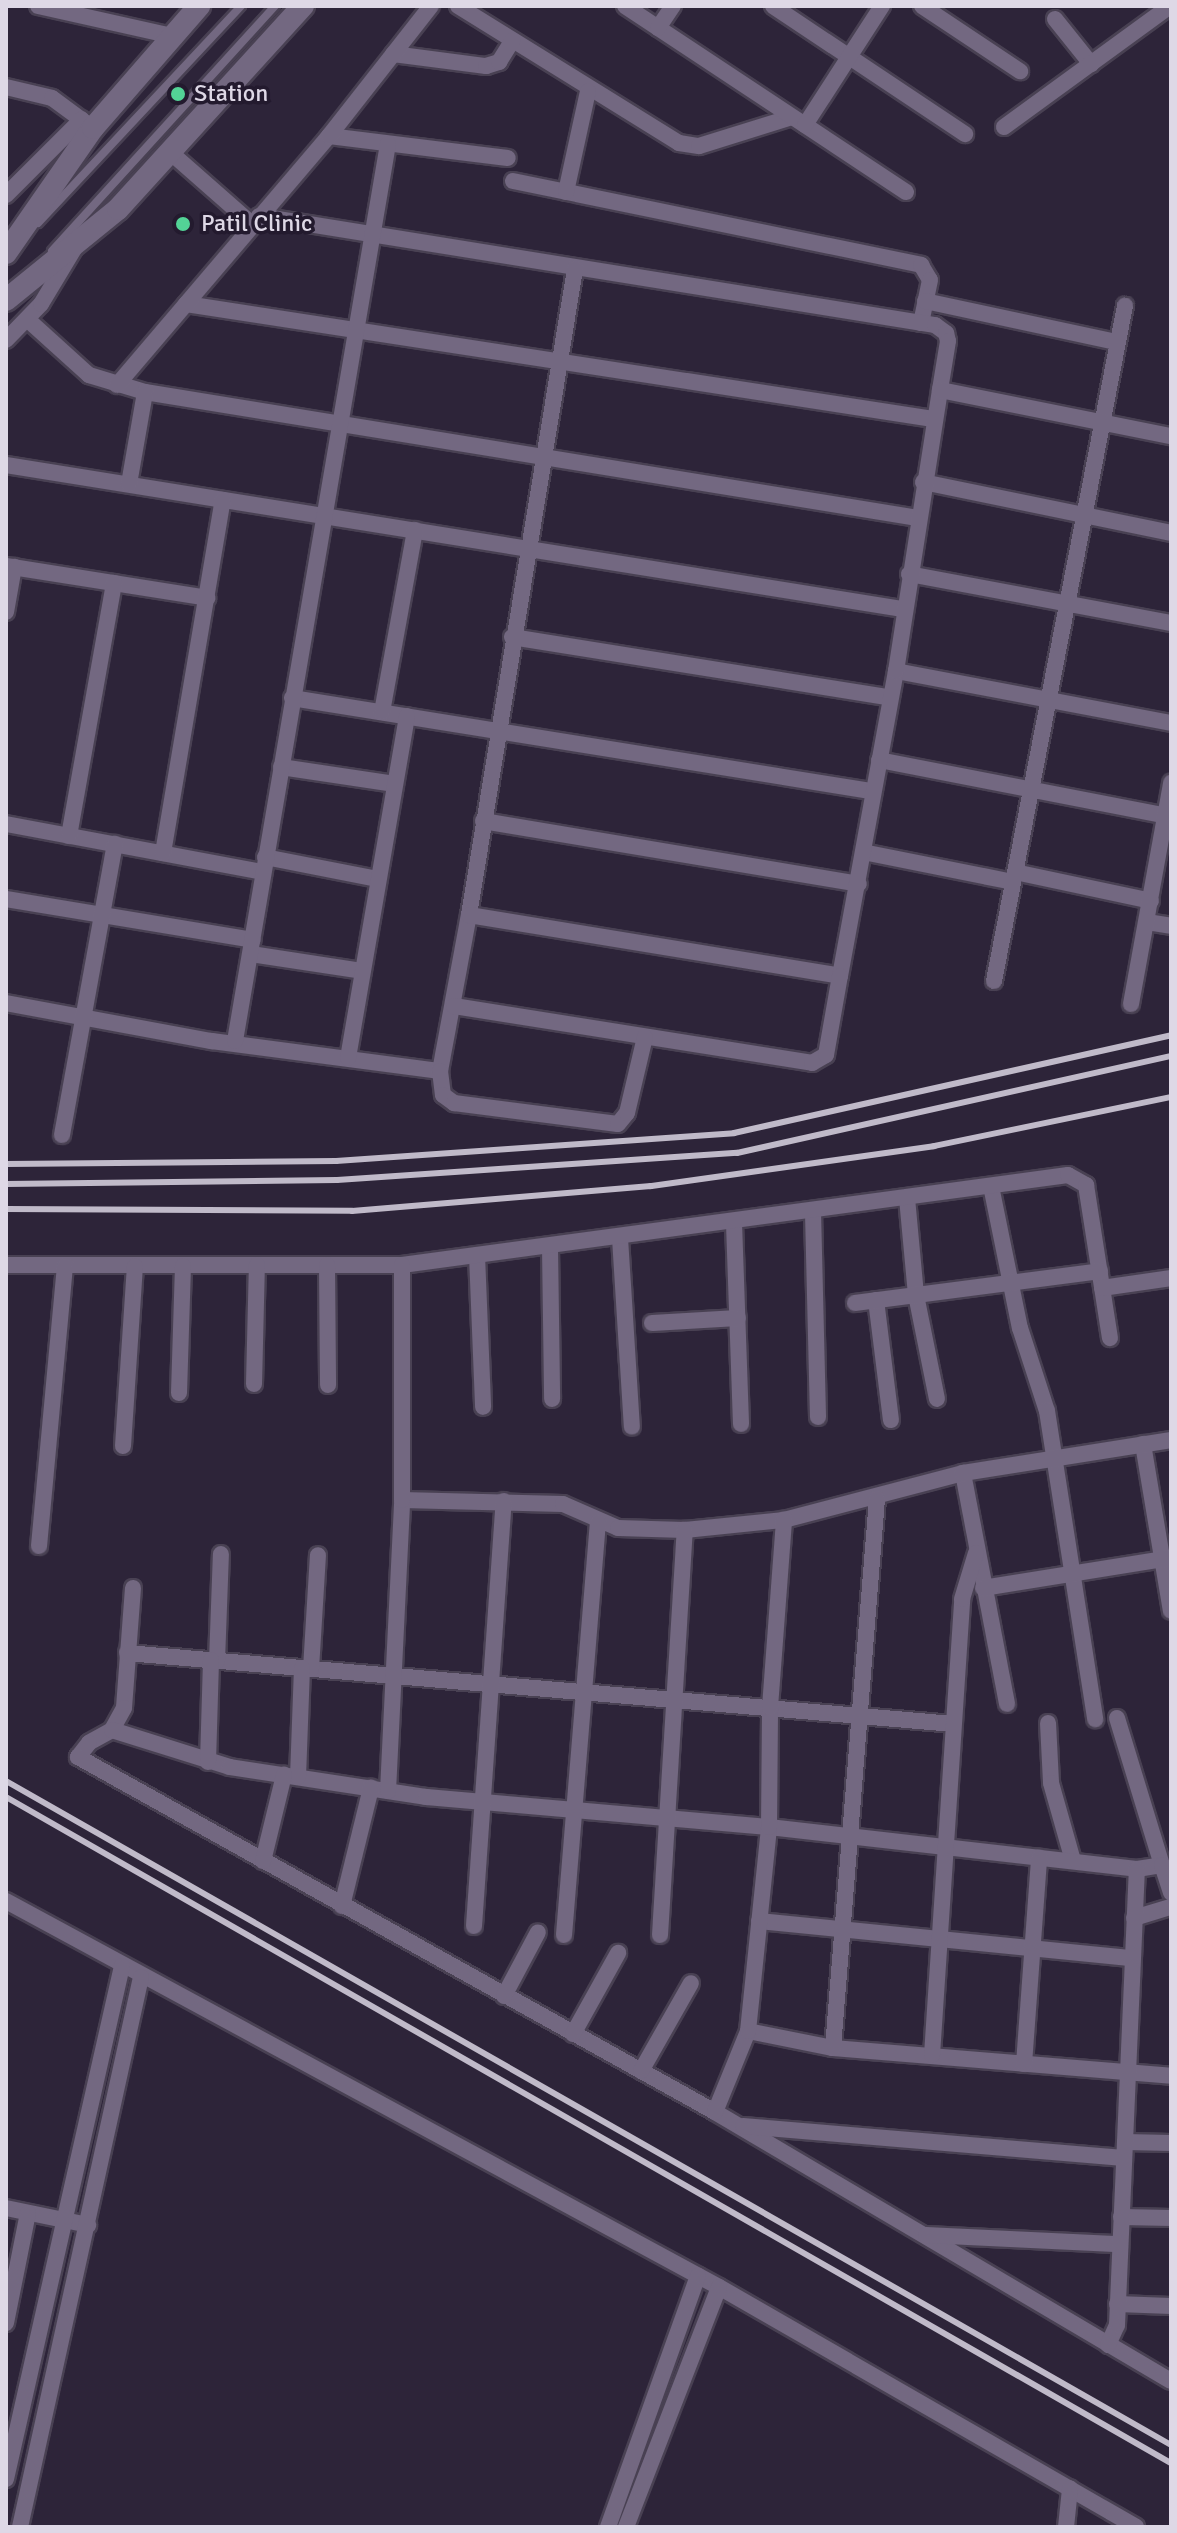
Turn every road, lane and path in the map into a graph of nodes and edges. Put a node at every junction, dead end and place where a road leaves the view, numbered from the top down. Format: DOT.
graph roads {
  1 [pos="38,6"];
  2 [pos="199,6"];
  3 [pos="241,6"];
  4 [pos="275,6"];
  5 [pos="303,6"];
  6 [pos="431,6"];
  7 [pos="458,6"];
  8 [pos="625,6"];
  9 [pos="673,6"];
  10 [pos="773,6"];
  11 [pos="882,6"];
  12 [pos="922,6"];
  13 [pos="1162,8"];
  14 [pos="1055,19"];
  15 [pos="658,28"];
  16 [pos="168,35"];
  17 [pos="512,41"];
  18 [pos="393,54"];
  19 [pos="849,56"];
  20 [pos="1091,64"];
  21 [pos="1020,71"];
  22 [pos="6,87"];
  23 [pos="588,91"];
  24 [pos="799,121"];
  25 [pos="87,123"];
  26 [pos="1004,127"];
  27 [pos="965,134"];
  28 [pos="329,136"];
  29 [pos="388,144"];
  30 [pos="170,152"];
  31 [pos="508,158"];
  32 [pos="513,181"];
  33 [pos="566,192"];
  34 [pos="906,192"];
  35 [pos="6,195"];
  36 [pos="256,220"];
  37 [pos="371,233"];
  38 [pos="81,238"];
  39 [pos="6,254"];
  40 [pos="575,269"];
  41 [pos="14,292"];
  42 [pos="925,301"];
  43 [pos="186,304"];
  44 [pos="1125,306"];
  45 [pos="27,319"];
  46 [pos="921,323"];
  47 [pos="355,331"];
  48 [pos="6,340"];
  49 [pos="1117,342"];
  50 [pos="562,363"];
  51 [pos="117,385"];
  52 [pos="940,390"];
  53 [pos="145,392"];
  54 [pos="933,419"];
  55 [pos="340,422"];
  56 [pos="1101,422"];
  57 [pos="1171,436"];
  58 [pos="547,457"];
  59 [pos="6,465"];
  60 [pos="923,482"];
  61 [pos="129,484"];
  62 [pos="223,500"];
  63 [pos="1084,513"];
  64 [pos="323,516"];
  65 [pos="918,518"];
  66 [pos="415,530"];
  67 [pos="1171,533"];
  68 [pos="527,545"];
  69 [pos="10,566"];
  70 [pos="909,574"];
  71 [pos="114,583"];
  72 [pos="207,598"];
  73 [pos="1067,604"];
  74 [pos="902,609"];
  75 [pos="6,612"];
  76 [pos="1171,623"];
  77 [pos="512,637"];
  78 [pos="896,671"];
  79 [pos="888,697"];
  80 [pos="1050,697"];
  81 [pos="292,698"];
  82 [pos="382,712"];
  83 [pos="407,716"];
  84 [pos="1171,723"];
  85 [pos="497,731"];
  86 [pos="879,760"];
  87 [pos="281,767"];
  88 [pos="1171,783"];
  89 [pos="395,784"];
  90 [pos="1031,789"];
  91 [pos="871,791"];
  92 [pos="1166,816"];
  93 [pos="483,821"];
  94 [pos="6,824"];
  95 [pos="69,836"];
  96 [pos="1166,842"];
  97 [pos="115,844"];
  98 [pos="863,852"];
  99 [pos="163,853"];
  100 [pos="264,865"];
  101 [pos="1014,877"];
  102 [pos="377,879"];
  103 [pos="859,884"];
  104 [pos="6,899"];
  105 [pos="1151,901"];
  106 [pos="103,914"];
  107 [pos="469,915"];
  108 [pos="1147,922"];
  109 [pos="1171,926"];
  110 [pos="252,947"];
  111 [pos="362,971"];
  112 [pos="840,976"];
  113 [pos="994,981"];
  114 [pos="6,1003"];
  115 [pos="1131,1004"];
  116 [pos="454,1006"];
  117 [pos="83,1017"];
  118 [pos="645,1037"];
  119 [pos="235,1041"];
  120 [pos="348,1058"];
  121 [pos="440,1071"];
  122 [pos="62,1135"];
  123 [pos="991,1186"];
  124 [pos="907,1198"];
  125 [pos="813,1212"];
  126 [pos="734,1223"];
  127 [pos="620,1238"];
  128 [pos="550,1247"];
  129 [pos="477,1255"];
  130 [pos="6,1265"];
  131 [pos="257,1265"];
  132 [pos="327,1265"];
  133 [pos="402,1265"];
  134 [pos="65,1266"];
  135 [pos="135,1266"];
  136 [pos="183,1266"];
  137 [pos="1171,1278"];
  138 [pos="1101,1279"];
  139 [pos="1011,1283"];
  140 [pos="916,1295"];
  141 [pos="876,1300"];
  142 [pos="855,1303"];
  143 [pos="738,1318"];
  144 [pos="652,1323"];
  145 [pos="1110,1338"];
  146 [pos="254,1384"];
  147 [pos="328,1385"];
  148 [pos="179,1393"];
  149 [pos="552,1399"];
  150 [pos="937,1399"];
  151 [pos="483,1407"];
  152 [pos="818,1417"];
  153 [pos="891,1420"];
  154 [pos="741,1424"];
  155 [pos="632,1427"];
  156 [pos="1171,1440"];
  157 [pos="1143,1444"];
  158 [pos="123,1446"];
  159 [pos="1054,1455"];
  160 [pos="963,1473"];
  161 [pos="877,1499"];
  162 [pos="402,1500"];
  163 [pos="504,1501"];
  164 [pos="784,1520"];
  165 [pos="598,1522"];
  166 [pos="685,1530"];
  167 [pos="39,1546"];
  168 [pos="976,1553"];
  169 [pos="221,1554"];
  170 [pos="318,1555"];
  171 [pos="1167,1558"];
  172 [pos="1072,1574"];
  173 [pos="133,1588"];
  174 [pos="983,1588"];
  175 [pos="1171,1611"];
  176 [pos="127,1653"];
  177 [pos="214,1660"];
  178 [pos="307,1668"];
  179 [pos="394,1676"];
  180 [pos="491,1683"];
  181 [pos="587,1691"];
  182 [pos="675,1699"];
  183 [pos="1007,1704"];
  184 [pos="770,1707"];
  185 [pos="861,1716"];
  186 [pos="1117,1718"];
  187 [pos="1095,1719"];
  188 [pos="1048,1723"];
  189 [pos="953,1724"];
  190 [pos="112,1730"];
  191 [pos="208,1762"];
  192 [pos="291,1776"];
  193 [pos="380,1789"];
  194 [pos="483,1802"];
  195 [pos="576,1810"];
  196 [pos="667,1819"];
  197 [pos="769,1827"];
  198 [pos="851,1837"];
  199 [pos="945,1848"];
  200 [pos="1039,1858"];
  201 [pos="263,1861"];
  202 [pos="1073,1861"];
  203 [pos="1162,1865"];
  204 [pos="1137,1869"];
  205 [pos="1171,1893"];
  206 [pos="6,1901"];
  207 [pos="342,1906"];
  208 [pos="1171,1907"];
  209 [pos="1134,1918"];
  210 [pos="759,1921"];
  211 [pos="474,1926"];
  212 [pos="843,1929"];
  213 [pos="538,1932"];
  214 [pos="564,1935"];
  215 [pos="660,1935"];
  216 [pos="940,1939"];
  217 [pos="1032,1948"];
  218 [pos="618,1953"];
  219 [pos="1132,1958"];
  220 [pos="122,1966"];
  221 [pos="141,1977"];
  222 [pos="691,1983"];
  223 [pos="504,1996"];
  224 [pos="748,2031"];
  225 [pos="573,2034"];
  226 [pos="833,2048"];
  227 [pos="932,2055"];
  228 [pos="1024,2064"];
  229 [pos="641,2071"];
  230 [pos="1128,2073"];
  231 [pos="1171,2076"];
  232 [pos="715,2112"];
  233 [pos="738,2125"];
  234 [pos="1171,2143"];
  235 [pos="1124,2150"];
  236 [pos="6,2208"];
  237 [pos="28,2213"];
  238 [pos="1121,2217"];
  239 [pos="1171,2218"];
  240 [pos="64,2220"];
  241 [pos="88,2225"];
  242 [pos="922,2235"];
  243 [pos="1120,2244"];
  244 [pos="698,2276"];
  245 [pos="719,2287"];
  246 [pos="1117,2304"];
  247 [pos="1171,2306"];
  248 [pos="6,2323"];
  249 [pos="1108,2345"];
  250 [pos="1171,2381"];
  251 [pos="6,2479"];
  252 [pos="1070,2488"];
  253 [pos="20,2527"];
  254 [pos="608,2527"];
  255 [pos="626,2527"];
  256 [pos="1066,2527"];
  257 [pos="1136,2527"];
  1 -- 16 [label="street"];
  2 -- 16 [label="main road"];
  3 -- 39 [label="lane"];
  4 -- 41 [label="lane"];
  5 -- 30 [label="main road"];
  6 -- 18 [label="street"];
  7 -- 17 [label="street"];
  8 -- 15 [label="street"];
  9 -- 15 [label="street"];
  10 -- 19 [label="street"];
  11 -- 19 [label="street"];
  12 -- 21 [label="street"];
  13 -- 20 [label="street"];
  14 -- 20 [label="street"];
  15 -- 24 [label="street"];
  16 -- 25 [label="main road"];
  17 -- 18 [label="street"];
  17 -- 23 [label="street"];
  18 -- 28 [label="street"];
  19 -- 24 [label="street"];
  19 -- 27 [label="street"];
  20 -- 26 [label="street"];
  22 -- 25 [label="street"];
  23 -- 24 [label="street"];
  23 -- 33 [label="street"];
  24 -- 34 [label="street"];
  25 -- 35 [label="street"];
  25 -- 39 [label="main road"];
  28 -- 29 [label="street"];
  28 -- 36 [label="street"];
  29 -- 31 [label="street"];
  29 -- 37 [label="street"];
  30 -- 36 [label="street"];
  30 -- 38 [label="main road"];
  32 -- 33 [label="street"];
  33 -- 42 [label="street"];
  36 -- 37 [label="street"];
  36 -- 43 [label="street"];
  37 -- 40 [label="street"];
  37 -- 47 [label="street"];
  38 -- 41 [label="main road"];
  38 -- 45 [label="street"];
  40 -- 46 [label="street"];
  40 -- 50 [label="street"];
  42 -- 46 [label="street"];
  42 -- 49 [label="street"];
  43 -- 47 [label="street"];
  43 -- 51 [label="street"];
  44 -- 49 [label="street"];
  45 -- 48 [label="street"];
  45 -- 51 [label="street"];
  46 -- 52 [label="street"];
  47 -- 50 [label="street"];
  47 -- 55 [label="street"];
  49 -- 56 [label="street"];
  50 -- 54 [label="street"];
  50 -- 58 [label="street"];
  51 -- 53 [label="street"];
  52 -- 54 [label="street"];
  52 -- 56 [label="street"];
  53 -- 55 [label="street"];
  53 -- 61 [label="street"];
  54 -- 60 [label="street"];
  55 -- 58 [label="street"];
  55 -- 64 [label="street"];
  56 -- 57 [label="street"];
  56 -- 63 [label="street"];
  58 -- 65 [label="street"];
  58 -- 68 [label="street"];
  59 -- 61 [label="street"];
  60 -- 63 [label="street"];
  60 -- 65 [label="street"];
  61 -- 62 [label="street"];
  62 -- 64 [label="street"];
  62 -- 72 [label="street"];
  63 -- 67 [label="street"];
  63 -- 73 [label="street"];
  64 -- 66 [label="street"];
  64 -- 81 [label="street"];
  65 -- 70 [label="street"];
  66 -- 68 [label="street"];
  66 -- 82 [label="street"];
  68 -- 74 [label="street"];
  68 -- 77 [label="street"];
  69 -- 71 [label="street"];
  69 -- 75 [label="street"];
  70 -- 73 [label="street"];
  70 -- 74 [label="street"];
  71 -- 72 [label="street"];
  71 -- 95 [label="street"];
  72 -- 99 [label="street"];
  73 -- 76 [label="street"];
  73 -- 80 [label="street"];
  74 -- 78 [label="street"];
  77 -- 79 [label="street"];
  77 -- 85 [label="street"];
  78 -- 79 [label="street"];
  78 -- 80 [label="street"];
  79 -- 86 [label="street"];
  80 -- 84 [label="street"];
  80 -- 90 [label="street"];
  81 -- 82 [label="street"];
  81 -- 87 [label="street"];
  82 -- 83 [label="street"];
  83 -- 85 [label="street"];
  83 -- 89 [label="street"];
  85 -- 91 [label="street"];
  85 -- 93 [label="street"];
  86 -- 90 [label="street"];
  86 -- 91 [label="street"];
  87 -- 89 [label="street"];
  87 -- 100 [label="street"];
  88 -- 92 [label="street"];
  89 -- 102 [label="street"];
  90 -- 92 [label="street"];
  90 -- 101 [label="street"];
  91 -- 98 [label="street"];
  92 -- 96 [label="street"];
  93 -- 103 [label="street"];
  93 -- 107 [label="street"];
  94 -- 95 [label="street"];
  95 -- 97 [label="street"];
  96 -- 105 [label="street"];
  97 -- 99 [label="street"];
  97 -- 106 [label="street"];
  98 -- 101 [label="street"];
  98 -- 103 [label="street"];
  99 -- 100 [label="street"];
  100 -- 102 [label="street"];
  100 -- 110 [label="street"];
  101 -- 105 [label="street"];
  101 -- 113 [label="street"];
  102 -- 111 [label="street"];
  103 -- 112 [label="street"];
  104 -- 106 [label="street"];
  105 -- 108 [label="street"];
  106 -- 110 [label="street"];
  106 -- 117 [label="street"];
  107 -- 112 [label="street"];
  107 -- 116 [label="street"];
  108 -- 109 [label="street"];
  108 -- 115 [label="street"];
  110 -- 111 [label="street"];
  110 -- 119 [label="street"];
  111 -- 120 [label="street"];
  112 -- 118 [label="street"];
  114 -- 117 [label="street"];
  116 -- 118 [label="street"];
  116 -- 121 [label="street"];
  117 -- 119 [label="street"];
  117 -- 122 [label="street"];
  118 -- 121 [label="street"];
  119 -- 120 [label="street"];
  120 -- 121 [label="street"];
  123 -- 124 [label="street"];
  123 -- 138 [label="street"];
  123 -- 139 [label="street"];
  124 -- 125 [label="street"];
  124 -- 140 [label="street"];
  125 -- 126 [label="street"];
  125 -- 152 [label="street"];
  126 -- 127 [label="street"];
  126 -- 143 [label="street"];
  127 -- 128 [label="street"];
  127 -- 155 [label="street"];
  128 -- 129 [label="street"];
  128 -- 149 [label="street"];
  129 -- 133 [label="street"];
  129 -- 151 [label="street"];
  130 -- 134 [label="street"];
  131 -- 132 [label="street"];
  131 -- 136 [label="street"];
  131 -- 146 [label="street"];
  132 -- 133 [label="street"];
  132 -- 147 [label="street"];
  133 -- 162 [label="street"];
  134 -- 135 [label="street"];
  134 -- 167 [label="street"];
  135 -- 136 [label="street"];
  135 -- 158 [label="street"];
  136 -- 148 [label="street"];
  137 -- 138 [label="street"];
  138 -- 139 [label="street"];
  138 -- 145 [label="street"];
  139 -- 140 [label="street"];
  139 -- 159 [label="street"];
  140 -- 141 [label="street"];
  140 -- 150 [label="street"];
  141 -- 142 [label="street"];
  141 -- 153 [label="street"];
  143 -- 144 [label="street"];
  143 -- 154 [label="street"];
  156 -- 157 [label="street"];
  157 -- 159 [label="street"];
  157 -- 171 [label="street"];
  159 -- 160 [label="street"];
  159 -- 172 [label="street"];
  160 -- 161 [label="street"];
  160 -- 168 [label="street"];
  161 -- 164 [label="street"];
  161 -- 185 [label="street"];
  162 -- 163 [label="street"];
  162 -- 179 [label="street"];
  163 -- 165 [label="street"];
  163 -- 180 [label="street"];
  164 -- 166 [label="street"];
  164 -- 184 [label="street"];
  165 -- 166 [label="street"];
  165 -- 181 [label="street"];
  166 -- 182 [label="street"];
  168 -- 174 [label="street"];
  168 -- 189 [label="street"];
  169 -- 177 [label="street"];
  170 -- 178 [label="street"];
  171 -- 172 [label="street"];
  171 -- 175 [label="street"];
  172 -- 174 [label="street"];
  172 -- 187 [label="street"];
  173 -- 176 [label="street"];
  174 -- 183 [label="street"];
  176 -- 177 [label="street"];
  176 -- 190 [label="street"];
  177 -- 178 [label="street"];
  177 -- 191 [label="street"];
  178 -- 179 [label="street"];
  178 -- 192 [label="street"];
  179 -- 180 [label="street"];
  179 -- 193 [label="street"];
  180 -- 181 [label="street"];
  180 -- 194 [label="street"];
  181 -- 182 [label="street"];
  181 -- 195 [label="street"];
  182 -- 184 [label="street"];
  182 -- 196 [label="street"];
  184 -- 185 [label="street"];
  184 -- 197 [label="street"];
  185 -- 189 [label="street"];
  185 -- 198 [label="street"];
  186 -- 203 [label="street"];
  188 -- 202 [label="street"];
  189 -- 199 [label="street"];
  190 -- 191 [label="street"];
  190 -- 201 [label="street"];
  191 -- 192 [label="street"];
  192 -- 193 [label="street"];
  192 -- 201 [label="street"];
  193 -- 194 [label="street"];
  193 -- 207 [label="street"];
  194 -- 195 [label="street"];
  194 -- 211 [label="street"];
  195 -- 196 [label="street"];
  195 -- 214 [label="street"];
  196 -- 197 [label="street"];
  196 -- 215 [label="street"];
  197 -- 198 [label="street"];
  197 -- 210 [label="street"];
  198 -- 199 [label="street"];
  198 -- 212 [label="street"];
  199 -- 200 [label="street"];
  199 -- 216 [label="street"];
  200 -- 202 [label="street"];
  200 -- 217 [label="street"];
  201 -- 207 [label="street"];
  202 -- 204 [label="street"];
  203 -- 204 [label="street"];
  203 -- 205 [label="street"];
  204 -- 209 [label="street"];
  206 -- 220 [label="street"];
  207 -- 223 [label="street"];
  208 -- 209 [label="street"];
  209 -- 219 [label="street"];
  210 -- 212 [label="street"];
  210 -- 224 [label="street"];
  212 -- 216 [label="street"];
  212 -- 226 [label="street"];
  213 -- 223 [label="street"];
  216 -- 217 [label="street"];
  216 -- 227 [label="street"];
  217 -- 219 [label="street"];
  217 -- 228 [label="street"];
  218 -- 225 [label="street"];
  219 -- 230 [label="street"];
  220 -- 221 [label="street"];
  220 -- 240 [label="street"];
  221 -- 241 [label="street"];
  221 -- 244 [label="street"];
  222 -- 229 [label="street"];
  223 -- 225 [label="street"];
  224 -- 226 [label="street"];
  224 -- 232 [label="street"];
  225 -- 229 [label="street"];
  226 -- 227 [label="street"];
  227 -- 228 [label="street"];
  228 -- 230 [label="street"];
  229 -- 232 [label="street"];
  230 -- 231 [label="street"];
  230 -- 235 [label="street"];
  232 -- 233 [label="street"];
  233 -- 235 [label="street"];
  233 -- 242 [label="street"];
  234 -- 235 [label="street"];
  235 -- 238 [label="street"];
  236 -- 237 [label="street"];
  237 -- 240 [label="street"];
  237 -- 248 [label="street"];
  238 -- 239 [label="street"];
  238 -- 243 [label="street"];
  240 -- 241 [label="street"];
  240 -- 251 [label="street"];
  241 -- 253 [label="street"];
  242 -- 243 [label="street"];
  242 -- 249 [label="street"];
  243 -- 246 [label="street"];
  244 -- 245 [label="street"];
  244 -- 254 [label="street"];
  245 -- 252 [label="street"];
  245 -- 255 [label="street"];
  246 -- 247 [label="street"];
  246 -- 249 [label="street"];
  249 -- 250 [label="street"];
  252 -- 256 [label="street"];
  252 -- 257 [label="street"];
}
